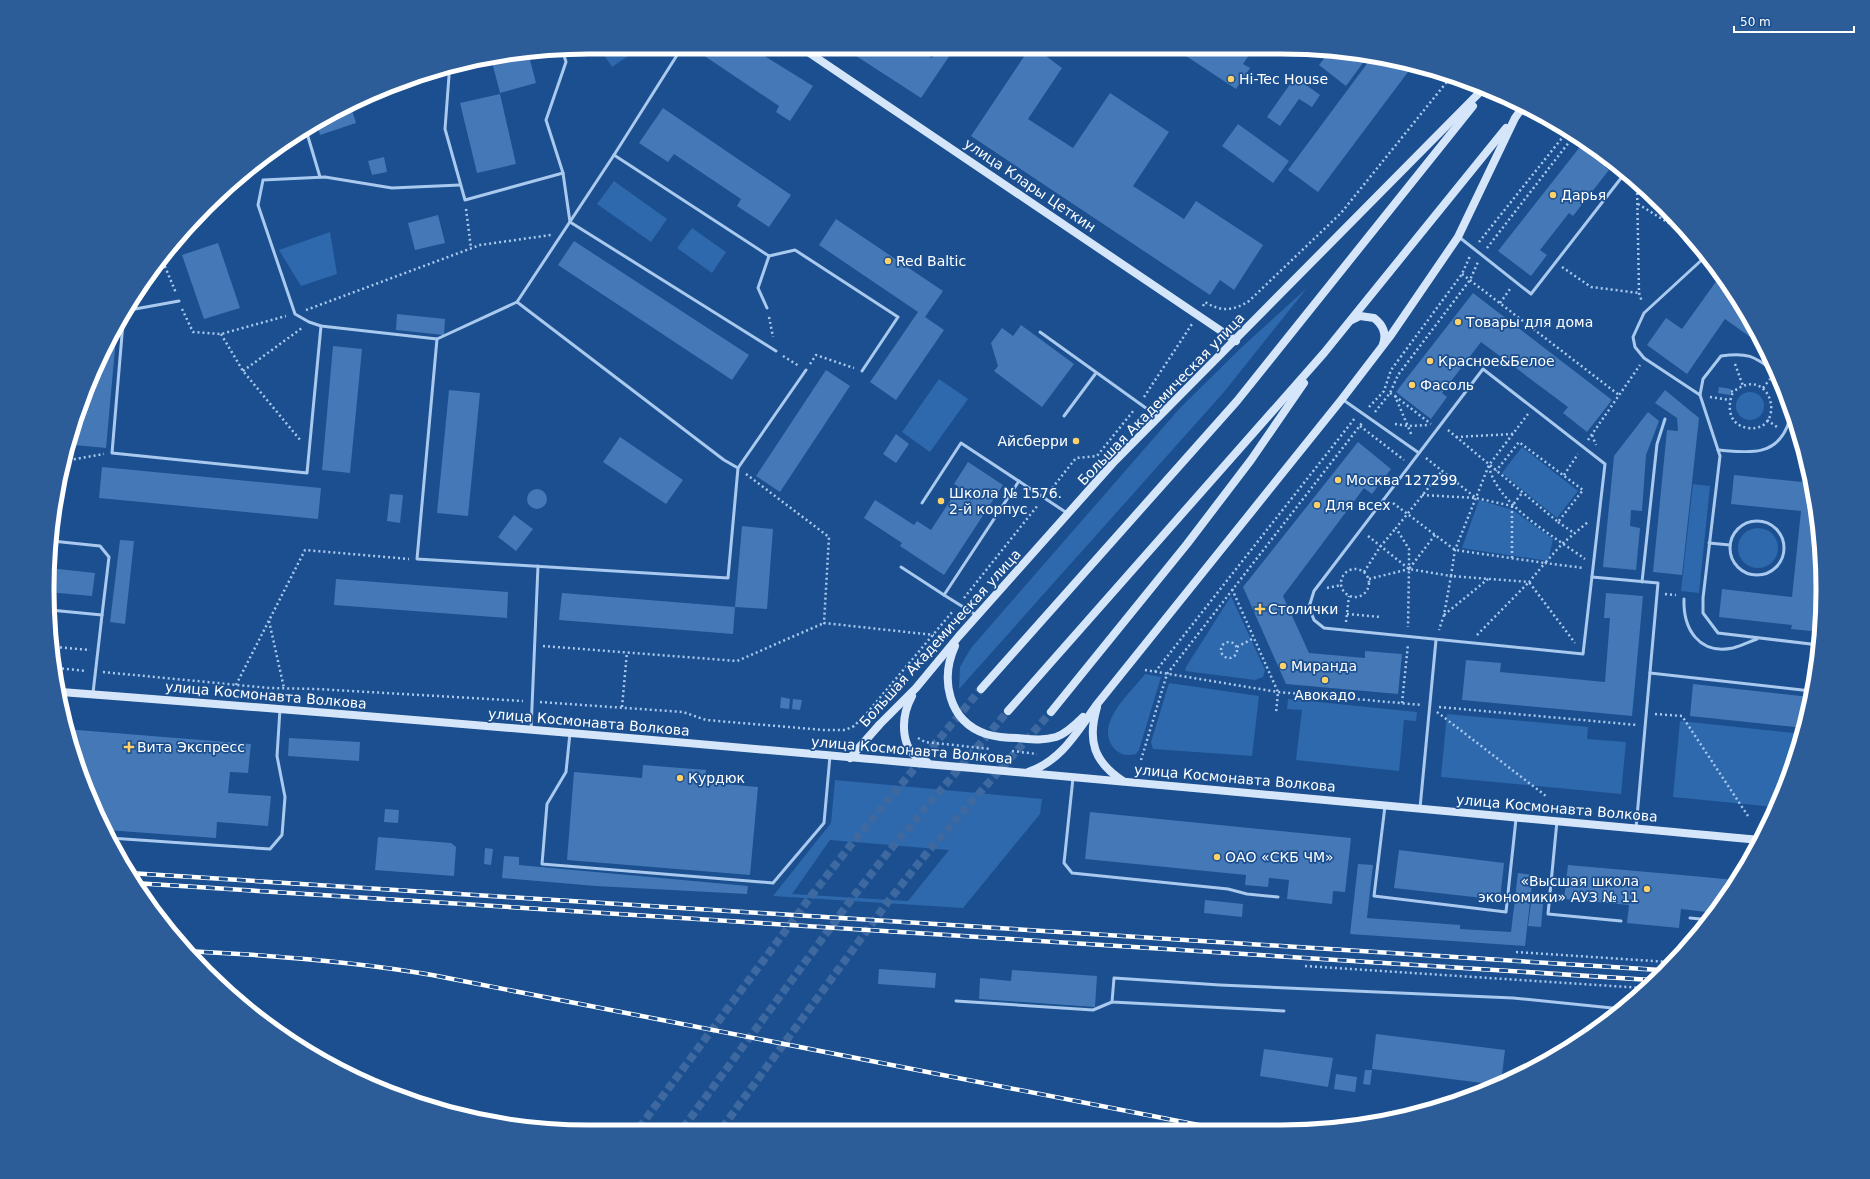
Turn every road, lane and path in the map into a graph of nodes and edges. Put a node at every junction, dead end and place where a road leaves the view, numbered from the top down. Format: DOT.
graph roads {
  1 [pos="678,54"];
  2 [pos="811,54"];
  3 [pos="564,55"];
  4 [pos="448,73"];
  5 [pos="1448,81"];
  6 [pos="1481,93"];
  7 [pos="1482,94"];
  8 [pos="1520,111"];
  9 [pos="1515,118"];
  10 [pos="307,135"];
  11 [pos="614,155"];
  12 [pos="564,173"];
  13 [pos="320,177"];
  14 [pos="1622,177"];
  15 [pos="460,185"];
  16 [pos="1637,190"];
  17 [pos="465,200"];
  18 [pos="1638,204"];
  19 [pos="570,222"];
  20 [pos="1673,226"];
  21 [pos="563,233"];
  22 [pos="1458,237"];
  23 [pos="471,248"];
  24 [pos="769,256"];
  25 [pos="1702,260"];
  26 [pos="1556,262"];
  27 [pos="165,264"];
  28 [pos="1462,274"];
  29 [pos="1516,282"];
  30 [pos="1639,293"];
  31 [pos="179,301"];
  32 [pos="518,302"];
  33 [pos="1500,303"];
  34 [pos="767,308"];
  35 [pos="134,309"];
  36 [pos="1644,312"];
  37 [pos="295,314"];
  38 [pos="1198,314"];
  39 [pos="309,322"];
  40 [pos="1348,323"];
  41 [pos="322,326"];
  42 [pos="123,328"];
  43 [pos="1040,332"];
  44 [pos="221,334"];
  45 [pos="437,339"];
  46 [pos="1236,341"];
  47 [pos="1380,349"];
  48 [pos="776,351"];
  49 [pos="1324,352"];
  50 [pos="1732,354"];
  51 [pos="1644,358"];
  52 [pos="1766,365"];
  53 [pos="806,370"];
  54 [pos="862,371"];
  55 [pos="243,372"];
  56 [pos="1096,372"];
  57 [pos="1743,386"];
  58 [pos="1390,393"];
  59 [pos="1619,395"];
  60 [pos="1700,395"];
  61 [pos="1394,396"];
  62 [pos="1342,399"];
  63 [pos="1730,400"];
  64 [pos="1139,404"];
  65 [pos="1533,408"];
  66 [pos="1064,416"];
  67 [pos="1159,418"];
  68 [pos="1789,419"];
  69 [pos="1665,420"];
  70 [pos="1394,423"];
  71 [pos="1441,424"];
  72 [pos="1432,425"];
  73 [pos="1360,426"];
  74 [pos="1408,426"];
  75 [pos="1513,434"];
  76 [pos="1456,437"];
  77 [pos="1583,447"];
  78 [pos="1718,450"];
  79 [pos="309,451"];
  80 [pos="112,453"];
  81 [pos="1419,453"];
  82 [pos="70,460"];
  83 [pos="1410,465"];
  84 [pos="1489,465"];
  85 [pos="738,468"];
  86 [pos="1442,471"];
  87 [pos="1496,472"];
  88 [pos="1564,475"];
  89 [pos="1019,481"];
  90 [pos="1522,493"];
  91 [pos="1421,495"];
  92 [pos="1384,497"];
  93 [pos="1044,498"];
  94 [pos="1476,498"];
  95 [pos="922,503"];
  96 [pos="1512,506"];
  97 [pos="1407,513"];
  98 [pos="1599,513"];
  99 [pos="1068,514"];
  100 [pos="1558,522"];
  101 [pos="1396,528"];
  102 [pos="1360,530"];
  103 [pos="1574,533"];
  104 [pos="1434,535"];
  105 [pos="56,541"];
  106 [pos="1563,543"];
  107 [pos="1709,543"];
  108 [pos="1730,546"];
  109 [pos="1380,547"];
  110 [pos="1455,550"];
  111 [pos="1512,558"];
  112 [pos="417,559"];
  113 [pos="1545,563"];
  114 [pos="1593,565"];
  115 [pos="538,566"];
  116 [pos="901,567"];
  117 [pos="1409,569"];
  118 [pos="1593,570"];
  119 [pos="1364,572"];
  120 [pos="1451,576"];
  121 [pos="1592,577"];
  122 [pos="1369,579"];
  123 [pos="1489,579"];
  124 [pos="1529,582"];
  125 [pos="1642,582"];
  126 [pos="1232,588"];
  127 [pos="944,595"];
  128 [pos="1349,596"];
  129 [pos="1684,599"];
  130 [pos="958,604"];
  131 [pos="55,610"];
  132 [pos="1347,614"];
  133 [pos="102,615"];
  134 [pos="1444,615"];
  135 [pos="977,616"];
  136 [pos="1381,617"];
  137 [pos="269,621"];
  138 [pos="824,623"];
  139 [pos="1345,630"];
  140 [pos="934,635"];
  141 [pos="959,636"];
  142 [pos="1408,636"];
  143 [pos="1254,638"];
  144 [pos="1758,639"];
  145 [pos="1436,640"];
  146 [pos="1469,642"];
  147 [pos="1813,644"];
  148 [pos="535,645"];
  149 [pos="58,647"];
  150 [pos="1237,647"];
  151 [pos="98,651"];
  152 [pos="627,651"];
  153 [pos="1584,654"];
  154 [pos="60,668"];
  155 [pos="1144,670"];
  156 [pos="96,672"];
  157 [pos="1650,673"];
  158 [pos="1167,674"];
  159 [pos="236,685"];
  160 [pos="284,688"];
  161 [pos="916,688"];
  162 [pos="981,689"];
  163 [pos="1807,690"];
  164 [pos="64,692"];
  165 [pos="1278,692"];
  166 [pos="93,695"];
  167 [pos="532,702"];
  168 [pos="1098,703"];
  169 [pos="1402,703"];
  170 [pos="1429,706"];
  171 [pos="622,707"];
  172 [pos="280,709"];
  173 [pos="1008,711"];
  174 [pos="1051,712"];
  175 [pos="1276,713"];
  176 [pos="1647,713"];
  177 [pos="1646,726"];
  178 [pos="530,730"];
  179 [pos="570,733"];
  180 [pos="912,734"];
  181 [pos="993,749"];
  182 [pos="1008,751"];
  183 [pos="1039,754"];
  184 [pos="830,756"];
  185 [pos="850,758"];
  186 [pos="1141,760"];
  187 [pos="937,766"];
  188 [pos="1026,772"];
  189 [pos="1073,776"];
  190 [pos="1125,781"];
  191 [pos="1546,796"];
  192 [pos="1385,805"];
  193 [pos="1420,808"];
  194 [pos="1748,816"];
  195 [pos="1516,817"];
  196 [pos="1557,821"];
  197 [pos="1636,828"];
  198 [pos="116,838"];
  199 [pos="1754,839"];
  200 [pos="1278,897"];
  201 [pos="1690,918"];
  202 [pos="1702,919"];
  203 [pos="1621,921"];
  204 [pos="1516,952"];
  205 [pos="1665,962"];
  206 [pos="1305,966"];
  207 [pos="1638,988"];
  208 [pos="956,1000"];
  209 [pos="1112,1002"];
  210 [pos="1613,1008"];
  211 [pos="1284,1011"];
  1 -- 11 [label="lane"];
  2 -- 38 [label="main road, улица Клары Цеткин"];
  3 -- 12 [label="lane"];
  4 -- 15 [label="lane"];
  5 -- 38 [label="path"];
  6 -- 46 [label="main road, Большая Академическая улица"];
  7 -- 162 [label="main road"];
  8 -- 9 [label="main road"];
  9 -- 22 [label="main road"];
  9 -- 40 [label="main road"];
  10 -- 13 [label="lane"];
  11 -- 19 [label="lane"];
  11 -- 24 [label="lane"];
  12 -- 17 [label="lane"];
  12 -- 19 [label="lane"];
  13 -- 15 [label="lane"];
  13 -- 37 [label="lane"];
  14 -- 26 [label="lane"];
  15 -- 17 [label="lane"];
  16 -- 18 [label="path"];
  17 -- 23 [label="path"];
  18 -- 20 [label="path"];
  18 -- 30 [label="path"];
  19 -- 21 [label="lane"];
  19 -- 48 [label="lane"];
  21 -- 23 [label="path"];
  21 -- 32 [label="lane"];
  22 -- 29 [label="lane"];
  22 -- 47 [label="main road"];
  23 -- 37 [label="path"];
  24 -- 34 [label="lane"];
  24 -- 54 [label="lane"];
  25 -- 36 [label="lane"];
  26 -- 29 [label="lane"];
  26 -- 30 [label="path"];
  27 -- 31 [label="path"];
  28 -- 33 [label="path"];
  29 -- 33 [label="path"];
  30 -- 36 [label="path"];
  31 -- 35 [label="lane"];
  31 -- 44 [label="path"];
  32 -- 45 [label="lane"];
  32 -- 85 [label="lane"];
  33 -- 59 [label="path"];
  34 -- 48 [label="path"];
  36 -- 51 [label="lane"];
  37 -- 39 [label="lane"];
  37 -- 44 [label="path"];
  38 -- 46 [label="main road, улица Клары Цеткин"];
  38 -- 64 [label="path"];
  39 -- 41 [label="lane"];
  39 -- 55 [label="path"];
  40 -- 47 [label="main road"];
  40 -- 49 [label="main road"];
  41 -- 45 [label="lane"];
  41 -- 79 [label="lane"];
  42 -- 80 [label="lane"];
  43 -- 56 [label="lane"];
  44 -- 55 [label="path"];
  45 -- 112 [label="lane"];
  46 -- 67 [label="main road, Большая Академическая улица"];
  47 -- 62 [label="main road"];
  48 -- 53 [label="path"];
  49 -- 173 [label="main road"];
  49 -- 174 [label="main road"];
  50 -- 52 [label="lane"];
  50 -- 57 [label="path"];
  50 -- 60 [label="lane"];
  51 -- 59 [label="path"];
  51 -- 60 [label="lane"];
  53 -- 54 [label="path"];
  53 -- 85 [label="lane"];
  55 -- 79 [label="path"];
  56 -- 64 [label="lane"];
  56 -- 66 [label="lane"];
  57 -- 63 [label="path"];
  57 -- 63 [label="path"];
  58 -- 61 [label="path"];
  59 -- 77 [label="path"];
  60 -- 63 [label="path"];
  60 -- 78 [label="lane"];
  61 -- 72 [label="path"];
  61 -- 74 [label="path"];
  62 -- 81 [label="lane"];
  62 -- 168 [label="main road"];
  64 -- 67 [label="lane"];
  64 -- 93 [label="path"];
  65 -- 71 [label="lane"];
  65 -- 75 [label="path"];
  65 -- 77 [label="lane"];
  67 -- 99 [label="main road, Большая Академическая улица"];
  68 -- 78 [label="lane"];
  69 -- 125 [label="lane"];
  70 -- 74 [label="path"];
  71 -- 72 [label="path"];
  71 -- 76 [label="path"];
  71 -- 81 [label="lane"];
  72 -- 74 [label="path"];
  73 -- 83 [label="path"];
  74 -- 81 [label="path"];
  75 -- 76 [label="path"];
  75 -- 84 [label="path"];
  76 -- 84 [label="path"];
  77 -- 88 [label="path"];
  77 -- 98 [label="lane"];
  78 -- 107 [label="lane"];
  79 -- 80 [label="lane"];
  80 -- 82 [label="path"];
  81 -- 83 [label="lane"];
  81 -- 86 [label="path"];
  83 -- 92 [label="lane"];
  84 -- 87 [label="path"];
  84 -- 94 [label="path"];
  84 -- 96 [label="path"];
  85 -- 115 [label="lane"];
  85 -- 138 [label="path"];
  86 -- 91 [label="path"];
  86 -- 94 [label="path"];
  87 -- 88 [label="path"];
  87 -- 90 [label="path"];
  88 -- 100 [label="path"];
  89 -- 93 [label="lane"];
  89 -- 95 [label="lane"];
  89 -- 127 [label="lane"];
  90 -- 96 [label="path"];
  90 -- 100 [label="path"];
  91 -- 94 [label="path"];
  91 -- 97 [label="path"];
  92 -- 97 [label="path"];
  92 -- 102 [label="lane"];
  93 -- 99 [label="lane"];
  93 -- 130 [label="path"];
  94 -- 96 [label="path"];
  94 -- 110 [label="path"];
  96 -- 106 [label="path"];
  96 -- 111 [label="path"];
  97 -- 101 [label="path"];
  97 -- 104 [label="path"];
  98 -- 103 [label="path"];
  98 -- 114 [label="lane"];
  99 -- 135 [label="main road, Большая Академическая улица"];
  100 -- 103 [label="path"];
  101 -- 109 [label="path"];
  101 -- 117 [label="path"];
  102 -- 109 [label="path"];
  102 -- 139 [label="lane"];
  103 -- 106 [label="path"];
  104 -- 110 [label="path"];
  104 -- 117 [label="path"];
  105 -- 133 [label="lane"];
  106 -- 113 [label="path"];
  106 -- 114 [label="path"];
  107 -- 108 [label="lane"];
  107 -- 144 [label="lane"];
  108 -- 108 [label="lane"];
  109 -- 117 [label="path"];
  109 -- 119 [label="path"];
  110 -- 111 [label="path"];
  110 -- 120 [label="path"];
  111 -- 113 [label="path"];
  112 -- 115 [label="lane"];
  112 -- 137 [label="path"];
  113 -- 118 [label="path"];
  113 -- 124 [label="path"];
  114 -- 118 [label="lane"];
  115 -- 148 [label="lane"];
  116 -- 127 [label="lane"];
  117 -- 120 [label="path"];
  117 -- 122 [label="path"];
  117 -- 142 [label="path"];
  118 -- 121 [label="lane"];
  119 -- 122 [label="path"];
  119 -- 128 [label="path"];
  120 -- 123 [label="path"];
  120 -- 134 [label="path"];
  121 -- 125 [label="lane"];
  121 -- 153 [label="lane"];
  122 -- 128 [label="path"];
  123 -- 124 [label="path"];
  123 -- 134 [label="path"];
  124 -- 146 [label="path"];
  124 -- 153 [label="path"];
  125 -- 157 [label="lane"];
  126 -- 143 [label="path"];
  127 -- 130 [label="lane"];
  128 -- 132 [label="path"];
  129 -- 144 [label="lane"];
  130 -- 135 [label="lane"];
  130 -- 140 [label="path"];
  131 -- 133 [label="lane"];
  132 -- 136 [label="path"];
  132 -- 139 [label="path"];
  133 -- 151 [label="lane"];
  134 -- 145 [label="path"];
  135 -- 141 [label="main road, Большая Академическая улица"];
  137 -- 159 [label="path"];
  137 -- 160 [label="path"];
  138 -- 140 [label="path"];
  138 -- 152 [label="path"];
  139 -- 142 [label="lane"];
  140 -- 171 [label="path"];
  141 -- 161 [label="main road, Большая Академическая улица"];
  141 -- 168 [label="main road"];
  142 -- 145 [label="lane"];
  142 -- 169 [label="path"];
  143 -- 150 [label="path"];
  143 -- 165 [label="path"];
  144 -- 147 [label="lane"];
  145 -- 146 [label="lane"];
  145 -- 170 [label="lane"];
  146 -- 153 [label="lane"];
  148 -- 152 [label="path"];
  148 -- 167 [label="lane"];
  149 -- 151 [label="path"];
  150 -- 150 [label="path"];
  151 -- 156 [label="lane"];
  152 -- 171 [label="path"];
  154 -- 156 [label="path"];
  155 -- 158 [label="path"];
  156 -- 159 [label="path"];
  156 -- 166 [label="lane"];
  157 -- 163 [label="lane"];
  157 -- 176 [label="lane"];
  158 -- 165 [label="path"];
  158 -- 186 [label="path"];
  159 -- 160 [label="path"];
  160 -- 167 [label="path"];
  161 -- 185 [label="main road, Большая Академическая улица"];
  161 -- 187 [label="main road"];
  164 -- 166 [label="main road, улица Космонавта Волкова"];
  165 -- 169 [label="path"];
  165 -- 175 [label="path"];
  166 -- 172 [label="main road, улица Космонавта Волкова"];
  167 -- 171 [label="path"];
  167 -- 178 [label="lane"];
  168 -- 188 [label="main road"];
  168 -- 190 [label="main road"];
  169 -- 170 [label="path"];
  170 -- 177 [label="path"];
  170 -- 191 [label="path"];
  170 -- 193 [label="lane"];
  172 -- 178 [label="main road, улица Космонавта Волкова"];
  172 -- 198 [label="lane"];
  176 -- 177 [label="lane"];
  176 -- 194 [label="path"];
  177 -- 197 [label="lane"];
  178 -- 179 [label="main road, улица Космонавта Волкова"];
  179 -- 184 [label="main road, улица Космонавта Волкова"];
  179 -- 184 [label="lane"];
  180 -- 181 [label="path"];
  182 -- 183 [label="path"];
  184 -- 185 [label="main road, улица Космонавта Волкова"];
  185 -- 187 [label="main road, улица Космонавта Волкова"];
  187 -- 188 [label="main road, улица Космонавта Волкова"];
  188 -- 189 [label="main road, улица Космонавта Волкова"];
  189 -- 190 [label="main road, улица Космонавта Волкова"];
  189 -- 200 [label="lane"];
  190 -- 192 [label="main road, улица Космонавта Волкова"];
  192 -- 193 [label="main road, улица Космонавта Волкова"];
  192 -- 195 [label="lane"];
  193 -- 195 [label="main road, улица Космонавта Волкова"];
  195 -- 196 [label="main road, улица Космонавта Волкова"];
  196 -- 197 [label="main road, улица Космонавта Волкова"];
  196 -- 203 [label="lane"];
  197 -- 199 [label="main road, улица Космонавта Волкова"];
  201 -- 202 [label="lane"];
  204 -- 205 [label="path"];
  206 -- 207 [label="path"];
  208 -- 209 [label="lane"];
  209 -- 210 [label="lane"];
  209 -- 211 [label="lane"];
}
